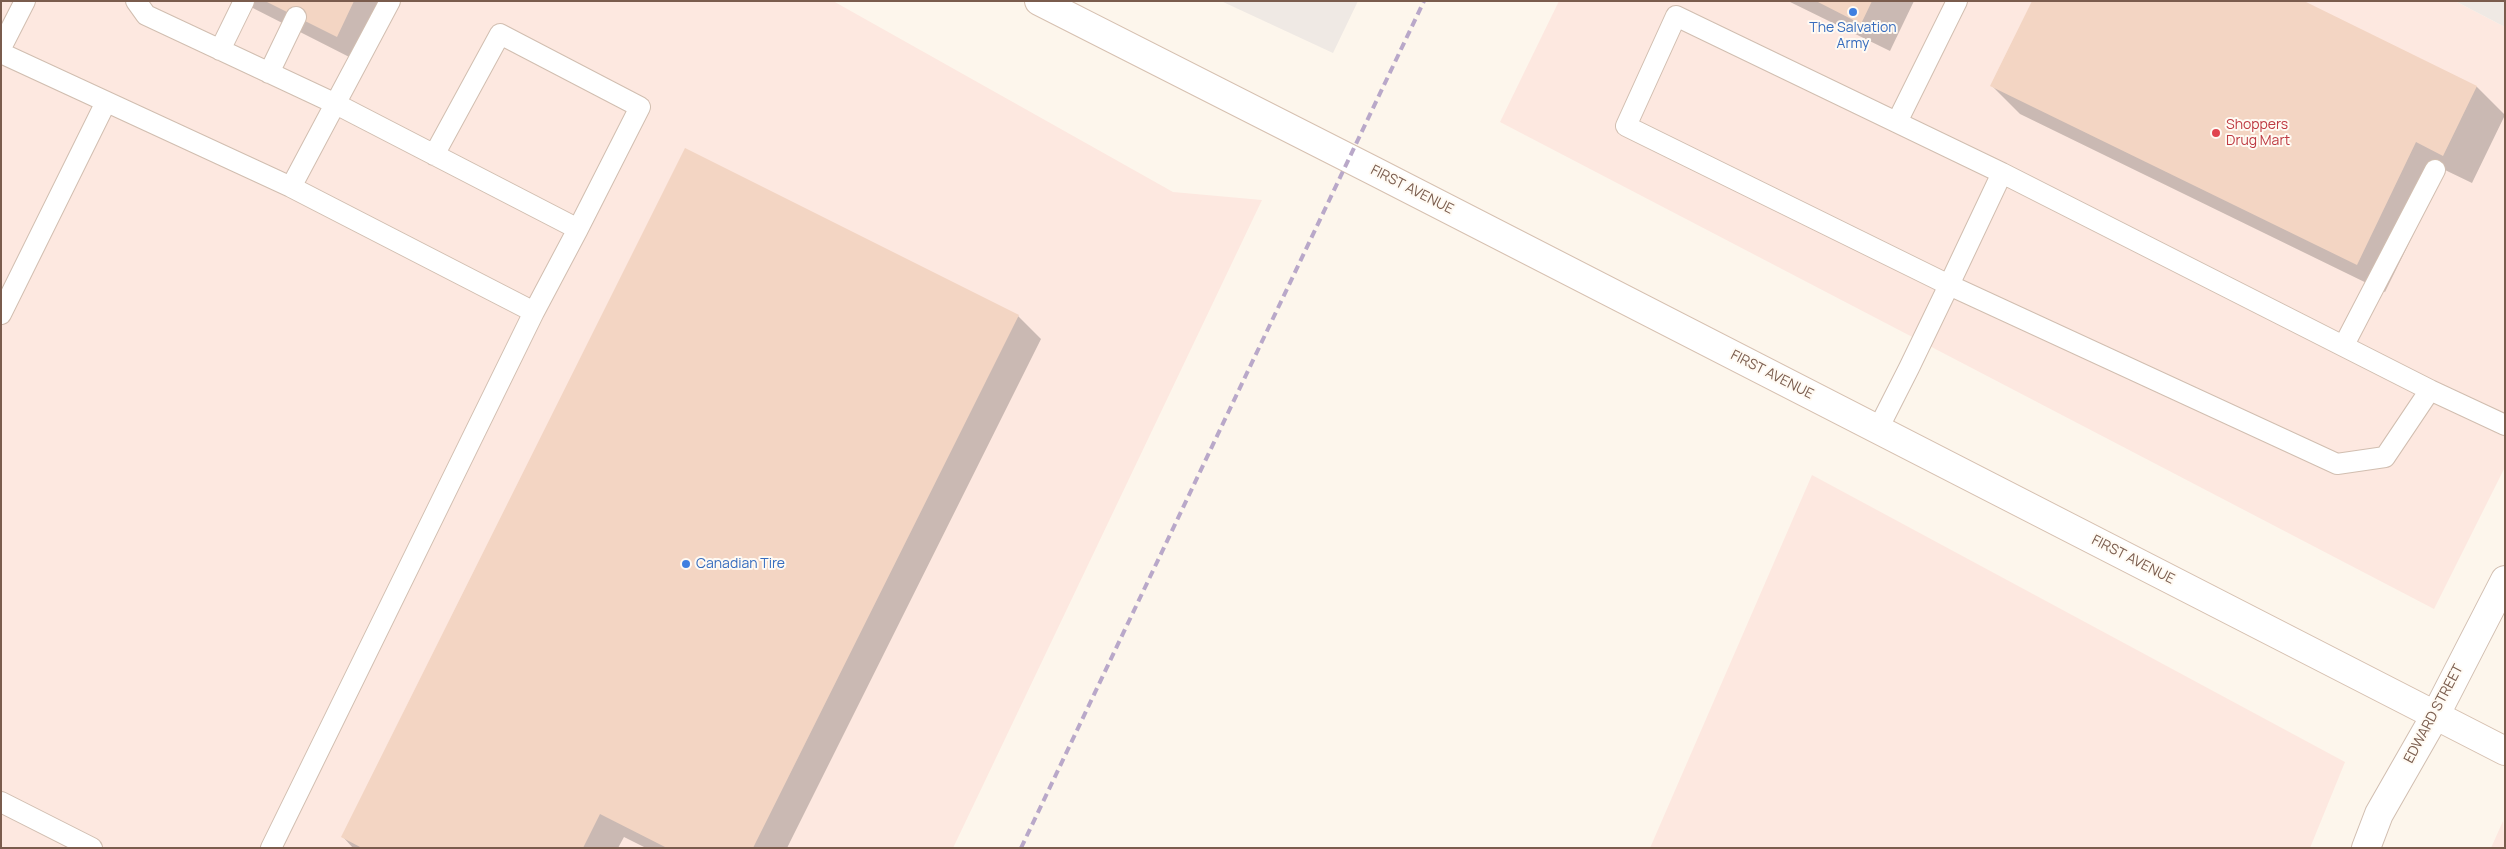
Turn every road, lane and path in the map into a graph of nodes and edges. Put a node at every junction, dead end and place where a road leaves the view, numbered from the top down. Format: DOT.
graph roads {
  1 [pos="25,1"];
  2 [pos="136,1"];
  3 [pos="244,1"];
  4 [pos="390,1"];
  5 [pos="1039,1"];
  6 [pos="1957,1"];
  7 [pos="296,17"];
  8 [pos="1,48"];
  9 [pos="220,50"];
  10 [pos="1,53"];
  11 [pos="269,73"];
  12 [pos="106,102"];
  13 [pos="336,104"];
  14 [pos="1897,122"];
  15 [pos="434,155"];
  16 [pos="2434,170"];
  17 [pos="2002,173"];
  18 [pos="291,187"];
  19 [pos="578,229"];
  20 [pos="1949,285"];
  21 [pos="534,312"];
  22 [pos="1,314"];
  23 [pos="2344,345"];
  24 [pos="2430,390"];
  25 [pos="2505,425"];
  26 [pos="1878,429"];
  27 [pos="2505,580"];
  28 [pos="2435,716"];
  29 [pos="2505,751"];
  30 [pos="1,802"];
  31 [pos="92,848"];
  32 [pos="271,848"];
  33 [pos="2366,848"];
  1 -- 8 [label="lane"];
  2 -- 9 [label="lane"];
  3 -- 9 [label="lane"];
  4 -- 13 [label="lane"];
  5 -- 26 [label="main road, FIRST AVENUE"];
  6 -- 14 [label="lane"];
  7 -- 11 [label="lane"];
  9 -- 11 [label="lane"];
  10 -- 12 [label="lane"];
  11 -- 13 [label="lane"];
  12 -- 18 [label="lane"];
  12 -- 22 [label="lane"];
  13 -- 15 [label="lane"];
  13 -- 18 [label="lane"];
  14 -- 17 [label="lane"];
  14 -- 20 [label="lane"];
  15 -- 19 [label="lane"];
  15 -- 19 [label="lane"];
  16 -- 23 [label="lane"];
  17 -- 20 [label="lane"];
  17 -- 23 [label="lane"];
  18 -- 21 [label="lane"];
  19 -- 21 [label="lane"];
  20 -- 24 [label="lane"];
  20 -- 26 [label="lane"];
  21 -- 32 [label="lane"];
  23 -- 24 [label="lane"];
  24 -- 25 [label="lane"];
  26 -- 28 [label="main road, FIRST AVENUE"];
  27 -- 28 [label="main road, EDWARD STREET"];
  28 -- 29 [label="main road, FIRST AVENUE"];
  28 -- 33 [label="main road, EDWARD STREET"];
  30 -- 31 [label="lane"];
}
